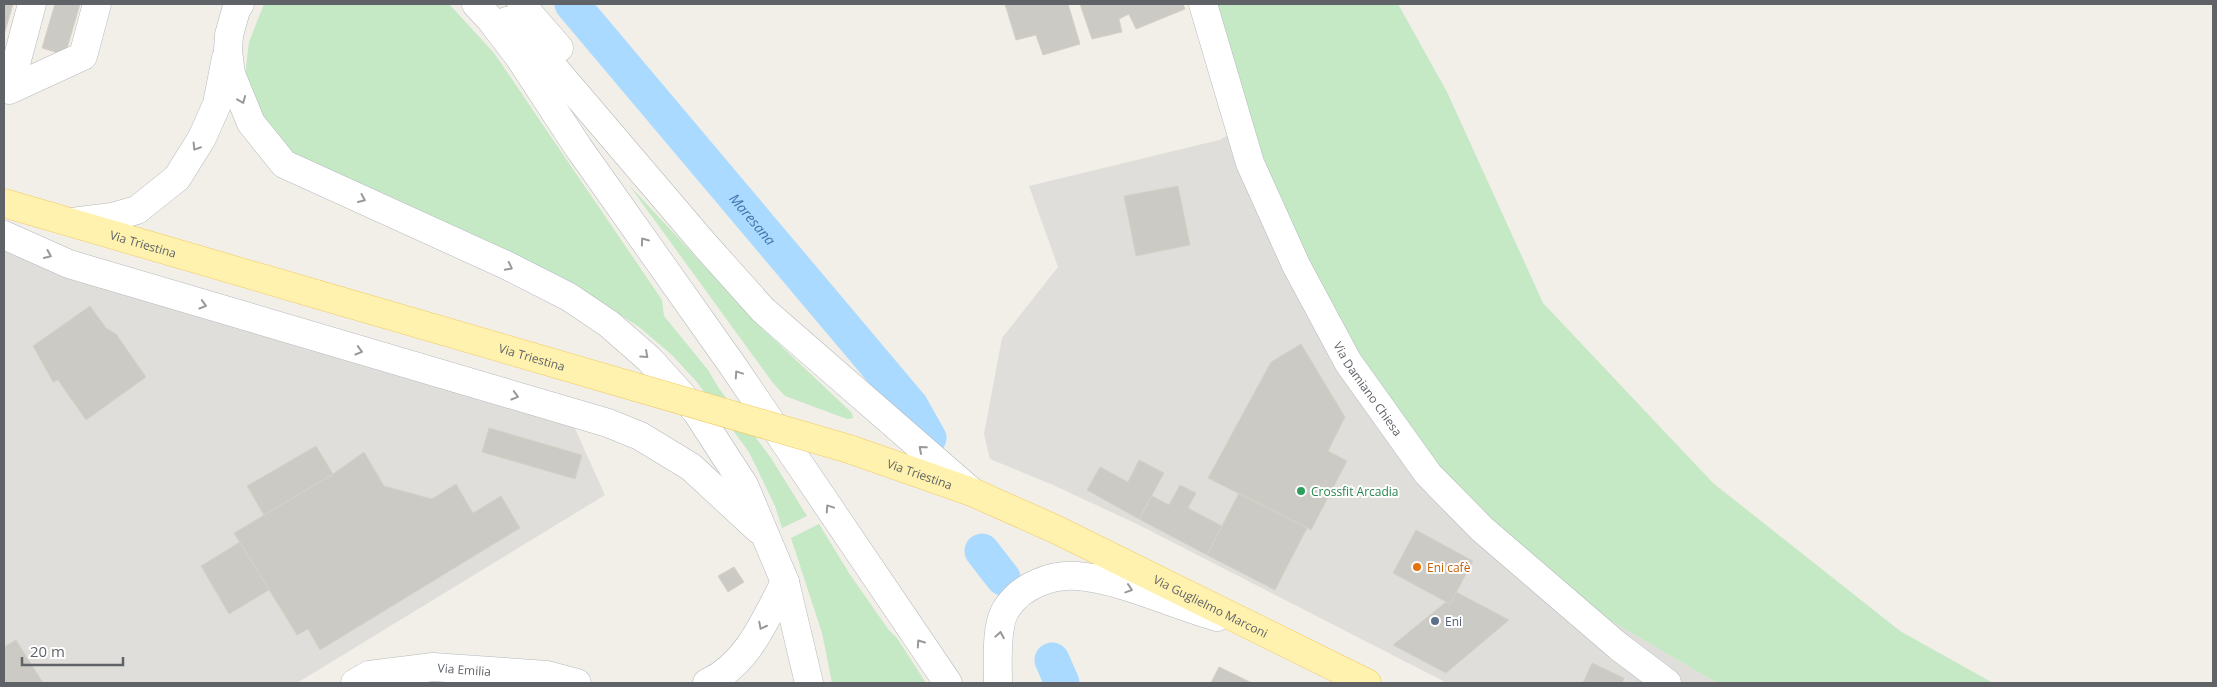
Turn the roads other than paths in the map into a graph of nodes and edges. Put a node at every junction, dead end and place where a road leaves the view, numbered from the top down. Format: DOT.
graph roads {
  1 [pos="32,4"];
  2 [pos="97,4"];
  3 [pos="240,4"];
  4 [pos="521,4"];
  5 [pos="1203,4"];
  6 [pos="484,7"];
  7 [pos="228,51"];
  8 [pos="4,203"];
  9 [pos="72,222"];
  10 [pos="4,235"];
  11 [pos="843,380"];
  12 [pos="972,492"];
  13 [pos="1055,529"];
  14 [pos="764,534"];
  15 [pos="785,582"];
  16 [pos="1253,627"];
  17 [pos="354,683"];
  18 [pos="577,683"];
  19 [pos="707,683"];
  20 [pos="809,683"];
  21 [pos="948,683"];
  22 [pos="998,683"];
  23 [pos="1367,683"];
  24 [pos="1667,683"];
  1 -- 2 [label="street"];
  3 -- 7 [label="street"];
  4 -- 11 [label="street"];
  5 -- 24 [label="street, Via Damiano Chiesa"];
  6 -- 11 [label="street"];
  21 -- 6 [label="street, one-way"];
  7 -- 9 [label="street, one-way"];
  7 -- 14 [label="street, one-way"];
  8 -- 9 [label="main road, Via Triestina"];
  9 -- 12 [label="main road, Via Triestina, bridge"];
  10 -- 14 [label="street, one-way"];
  12 -- 11 [label="street, one-way"];
  12 -- 13 [label="main road, Via Triestina"];
  13 -- 16 [label="main road, Via Guglielmo Marconi"];
  14 -- 15 [label="street"];
  15 -- 19 [label="street, one-way"];
  15 -- 20 [label="street"];
  22 -- 16 [label="street, one-way"];
  16 -- 23 [label="main road, Via Guglielmo Marconi"];
  17 -- 18 [label="street, Via Emilia"];
}
